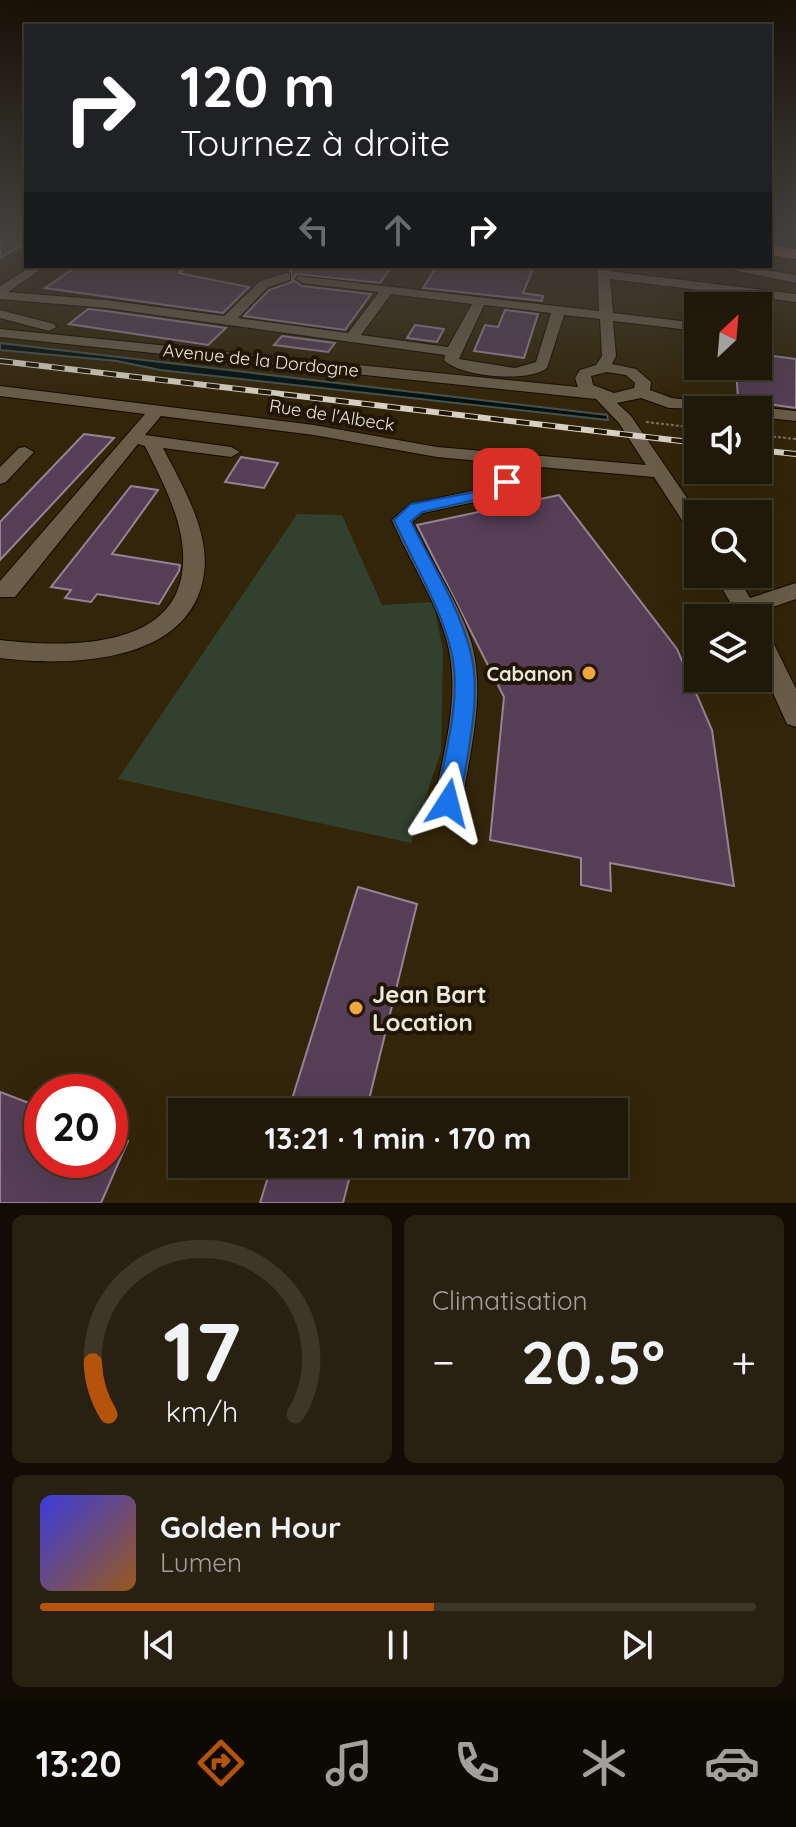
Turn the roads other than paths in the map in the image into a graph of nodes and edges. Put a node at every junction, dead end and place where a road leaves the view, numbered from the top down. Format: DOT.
graph roads {
  1 [pos="259,289"];
  2 [pos="380,289"];
  3 [pos="604,289"];
  4 [pos="735,289"];
  5 [pos="387,290"];
  6 [pos="0,293"];
  7 [pos="796,298"];
  8 [pos="480,301"];
  9 [pos="559,310"];
  10 [pos="0,314"];
  11 [pos="606,316"];
  12 [pos="227,321"];
  13 [pos="684,325"];
  14 [pos="0,333"];
  15 [pos="352,338"];
  16 [pos="112,344"];
  17 [pos="453,352"];
  18 [pos="603,367"];
  19 [pos="583,376"];
  20 [pos="523,387"];
  21 [pos="0,391"];
  22 [pos="639,393"];
  23 [pos="599,394"];
  24 [pos="684,405"];
  25 [pos="157,410"];
  26 [pos="772,413"];
  27 [pos="796,416"];
  28 [pos="625,420"];
  29 [pos="142,440"];
  30 [pos="25,452"];
  31 [pos="231,452"];
  32 [pos="510,459"];
  33 [pos="658,472"];
  34 [pos="0,478"];
  35 [pos="684,509"];
  36 [pos="0,589"];
  37 [pos="796,591"];
  38 [pos="767,604"];
  39 [pos="0,649"];
  40 [pos="772,664"];
  41 [pos="796,716"];
  42 [pos="448,803"];
  1 -- 12 [label="street"];
  2 -- 5 [label="street"];
  3 -- 11 [label="street"];
  4 -- 7 [label="street"];
  5 -- 8 [label="street"];
  5 -- 15 [label="street"];
  6 -- 12 [label="street"];
  8 -- 9 [label="street"];
  8 -- 17 [label="street"];
  9 -- 11 [label="street"];
  9 -- 17 [label="street"];
  10 -- 16 [label="street"];
  11 -- 13 [label="street"];
  11 -- 18 [label="street"];
  12 -- 15 [label="street"];
  14 -- 16 [label="street, Avenue de la Dordogne"];
  15 -- 17 [label="street"];
  16 -- 20 [label="street, Avenue de la Dordogne"];
  18 -- 19 [label="street, Avenue de la Dordogne"];
  18 -- 22 [label="street"];
  19 -- 20 [label="street, Avenue de la Dordogne"];
  19 -- 23 [label="street"];
  20 -- 23 [label="street, Avenue de la Dordogne"];
  21 -- 25 [label="street, Rue de l'Albeck"];
  22 -- 23 [label="street, Avenue de la Dordogne"];
  22 -- 24 [label="street"];
  22 -- 28 [label="street"];
  23 -- 28 [label="street"];
  25 -- 29 [label="street"];
  25 -- 32 [label="street, Rue de l'Albeck"];
  26 -- 27 [label="street"];
  28 -- 33 [label="street"];
  29 -- 31 [label="street"];
  29 -- 36 [label="street"];
  29 -- 39 [label="street"];
  30 -- 34 [label="street"];
  32 -- 33 [label="street, Rue de l'Albeck"];
  32 -- 42 [label="street"];
  33 -- 35 [label="street"];
  37 -- 38 [label="street"];
  40 -- 41 [label="street"];
}
